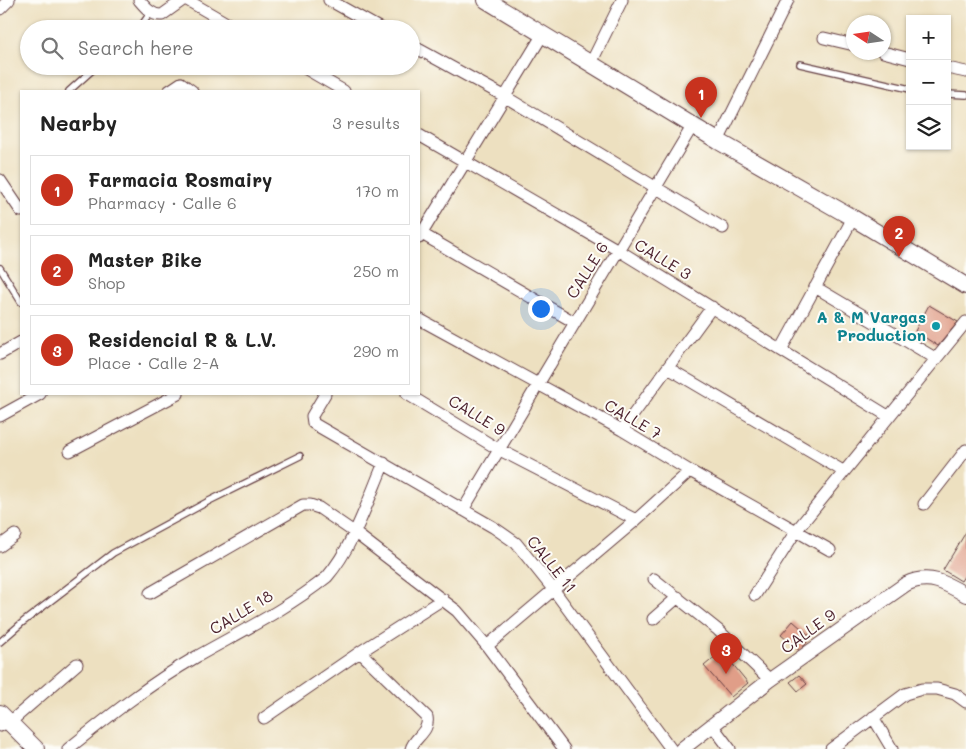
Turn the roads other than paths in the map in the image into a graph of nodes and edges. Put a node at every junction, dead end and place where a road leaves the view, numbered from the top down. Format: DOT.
graph roads {
  1 [pos="9,0"];
  2 [pos="139,0"];
  3 [pos="183,0"];
  4 [pos="187,0"];
  5 [pos="328,0"];
  6 [pos="486,0"];
  7 [pos="622,0"];
  8 [pos="788,0"];
  9 [pos="0,8"];
  10 [pos="157,14"];
  11 [pos="150,20"];
  12 [pos="221,20"];
  13 [pos="365,20"];
  14 [pos="543,34"];
  15 [pos="824,38"];
  16 [pos="846,43"];
  17 [pos="420,50"];
  18 [pos="891,54"];
  19 [pos="906,58"];
  20 [pos="591,63"];
  21 [pos="800,64"];
  22 [pos="951,69"];
  23 [pos="966,72"];
  24 [pos="87,75"];
  25 [pos="311,75"];
  26 [pos="324,86"];
  27 [pos="906,88"];
  28 [pos="70,90"];
  29 [pos="170,90"];
  30 [pos="191,90"];
  31 [pos="340,90"];
  32 [pos="951,94"];
  33 [pos="966,95"];
  34 [pos="504,96"];
  35 [pos="693,125"];
  36 [pos="420,136"];
  37 [pos="718,141"];
  38 [pos="464,162"];
  39 [pos="0,180"];
  40 [pos="656,188"];
  41 [pos="20,210"];
  42 [pos="853,218"];
  43 [pos="723,228"];
  44 [pos="420,236"];
  45 [pos="618,250"];
  46 [pos="0,268"];
  47 [pos="966,286"];
  48 [pos="815,287"];
  49 [pos="20,300"];
  50 [pos="712,307"];
  51 [pos="420,320"];
  52 [pos="574,322"];
  53 [pos="966,322"];
  54 [pos="20,343"];
  55 [pos="781,350"];
  56 [pos="0,354"];
  57 [pos="935,358"];
  58 [pos="668,368"];
  59 [pos="538,384"];
  60 [pos="38,395"];
  61 [pos="176,395"];
  62 [pos="324,395"];
  63 [pos="409,395"];
  64 [pos="0,416"];
  65 [pos="888,416"];
  66 [pos="622,430"];
  67 [pos="498,449"];
  68 [pos="966,450"];
  69 [pos="70,451"];
  70 [pos="300,456"];
  71 [pos="384,463"];
  72 [pos="690,471"];
  73 [pos="843,471"];
  74 [pos="924,504"];
  75 [pos="463,510"];
  76 [pos="636,520"];
  77 [pos="796,531"];
  78 [pos="354,532"];
  79 [pos="15,535"];
  80 [pos="0,546"];
  81 [pos="830,550"];
  82 [pos="654,579"];
  83 [pos="553,589"];
  84 [pos="150,593"];
  85 [pos="755,595"];
  86 [pos="966,595"];
  87 [pos="678,597"];
  88 [pos="443,599"];
  89 [pos="653,618"];
  90 [pos="0,642"];
  91 [pos="487,646"];
  92 [pos="360,652"];
  93 [pos="77,664"];
  94 [pos="770,680"];
  95 [pos="966,702"];
  96 [pos="873,717"];
  97 [pos="264,718"];
  98 [pos="2,720"];
  99 [pos="712,726"];
  100 [pos="36,749"];
  101 [pos="68,749"];
  102 [pos="410,749"];
  103 [pos="564,749"];
  104 [pos="670,749"];
  105 [pos="682,749"];
  106 [pos="730,749"];
  107 [pos="831,749"];
  108 [pos="892,749"];
  1 -- 9 [label="street"];
  2 -- 10 [label="street"];
  3 -- 10 [label="street"];
  4 -- 12 [label="street"];
  5 -- 13 [label="street"];
  6 -- 14 [label="main road"];
  7 -- 20 [label="street"];
  8 -- 37 [label="street"];
  10 -- 11 [label="lane"];
  14 -- 20 [label="main road"];
  14 -- 34 [label="street"];
  15 -- 16 [label="street"];
  17 -- 34 [label="street"];
  18 -- 19 [label="street"];
  20 -- 35 [label="main road"];
  21 -- 27 [label="lane"];
  22 -- 23 [label="street"];
  24 -- 28 [label="lane"];
  25 -- 26 [label="street"];
  26 -- 31 [label="street"];
  29 -- 30 [label="street"];
  32 -- 33 [label="lane"];
  34 -- 38 [label="street"];
  34 -- 40 [label="street"];
  35 -- 37 [label="main road"];
  35 -- 40 [label="street, CALLE 6"];
  36 -- 38 [label="street, CALLE 3"];
  37 -- 42 [label="main road"];
  38 -- 44 [label="street"];
  38 -- 45 [label="street, CALLE 3"];
  39 -- 41 [label="street"];
  40 -- 43 [label="street"];
  40 -- 45 [label="street, CALLE 6"];
  42 -- 47 [label="main road"];
  42 -- 48 [label="street"];
  44 -- 52 [label="street"];
  45 -- 50 [label="street, CALLE 3"];
  45 -- 52 [label="street, CALLE 6"];
  46 -- 49 [label="lane"];
  48 -- 55 [label="street"];
  48 -- 57 [label="street"];
  50 -- 55 [label="street, CALLE 3"];
  50 -- 58 [label="street"];
  51 -- 59 [label="street, CALLE 7"];
  52 -- 59 [label="street, CALLE 6"];
  53 -- 57 [label="street"];
  54 -- 56 [label="street"];
  55 -- 65 [label="street, CALLE 3"];
  57 -- 65 [label="street"];
  58 -- 66 [label="street"];
  58 -- 73 [label="street"];
  59 -- 66 [label="street, CALLE 7"];
  59 -- 67 [label="street, CALLE 6"];
  60 -- 64 [label="street"];
  61 -- 69 [label="street"];
  62 -- 71 [label="street, CALLE 11"];
  63 -- 67 [label="street, CALLE 9"];
  65 -- 73 [label="street"];
  66 -- 72 [label="street, CALLE 7"];
  67 -- 75 [label="street, CALLE 6"];
  67 -- 76 [label="street, CALLE 9"];
  68 -- 74 [label="street"];
  70 -- 90 [label="lane"];
  71 -- 75 [label="street, CALLE 11"];
  71 -- 78 [label="street, CALLE 18"];
  72 -- 76 [label="street"];
  72 -- 77 [label="street, CALLE 7"];
  73 -- 77 [label="street"];
  75 -- 83 [label="street, CALLE 11"];
  76 -- 83 [label="street"];
  77 -- 81 [label="street, CALLE 7"];
  77 -- 85 [label="street"];
  78 -- 84 [label="street"];
  78 -- 88 [label="street"];
  78 -- 101 [label="street, CALLE 18"];
  79 -- 80 [label="street"];
  82 -- 87 [label="street"];
  83 -- 91 [label="street"];
  83 -- 104 [label="street, CALLE 11"];
  86 -- 94 [label="street, CALLE 9"];
  87 -- 89 [label="street"];
  87 -- 94 [label="street"];
  88 -- 91 [label="street"];
  88 -- 92 [label="street"];
  91 -- 103 [label="street"];
  92 -- 97 [label="street"];
  92 -- 102 [label="street"];
  93 -- 98 [label="street"];
  94 -- 99 [label="street, CALLE 9"];
  95 -- 96 [label="street"];
  96 -- 107 [label="street"];
  96 -- 108 [label="street"];
  98 -- 100 [label="main road"];
  99 -- 105 [label="street, CALLE 9"];
  99 -- 106 [label="street"];
}
